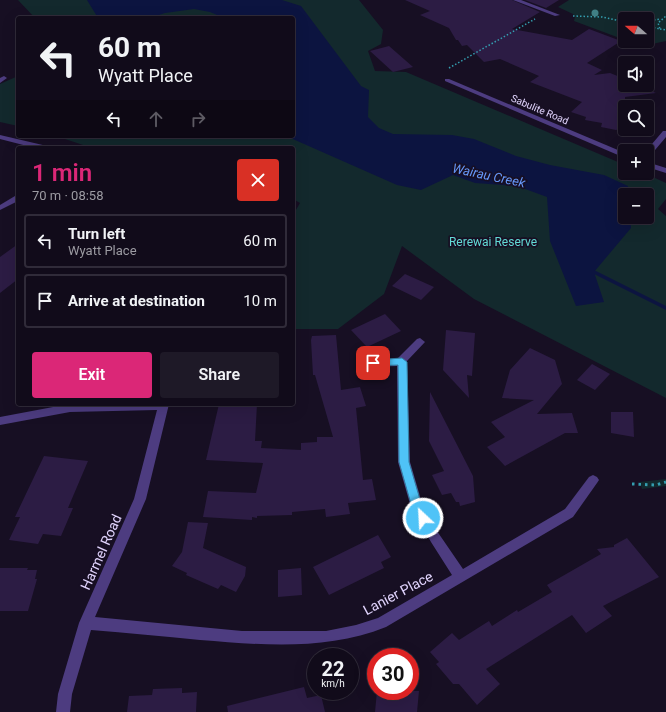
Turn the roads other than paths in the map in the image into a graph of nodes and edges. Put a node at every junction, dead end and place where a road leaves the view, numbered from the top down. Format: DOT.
graph roads {
  1 [pos="516,0"];
  2 [pos="557,15"];
  3 [pos="447,80"];
  4 [pos="666,133"];
  5 [pos="0,137"];
  6 [pos="36,146"];
  7 [pos="654,146"];
  8 [pos="618,153"];
  9 [pos="654,167"];
  10 [pos="666,172"];
  11 [pos="16,199"];
  12 [pos="0,208"];
  13 [pos="420,342"];
  14 [pos="402,362"];
  15 [pos="373,363"];
  16 [pos="133,406"];
  17 [pos="164,406"];
  18 [pos="0,421"];
  19 [pos="593,480"];
  20 [pos="461,577"];
  21 [pos="86,623"];
  22 [pos="63,712"];
  1 -- 2 [label="street"];
  3 -- 8 [label="street, Sabulite Road"];
  4 -- 7 [label="street"];
  5 -- 6 [label="street"];
  9 -- 10 [label="street"];
  11 -- 12 [label="street"];
  13 -- 14 [label="street"];
  14 -- 15 [label="street"];
  14 -- 20 [label="street"];
  16 -- 18 [label="street"];
  17 -- 21 [label="street, Harmel Road"];
  19 -- 20 [label="street, Lanier Place"];
  20 -- 21 [label="street, Lanier Place"];
  21 -- 22 [label="street, Harmel Road"];
}
